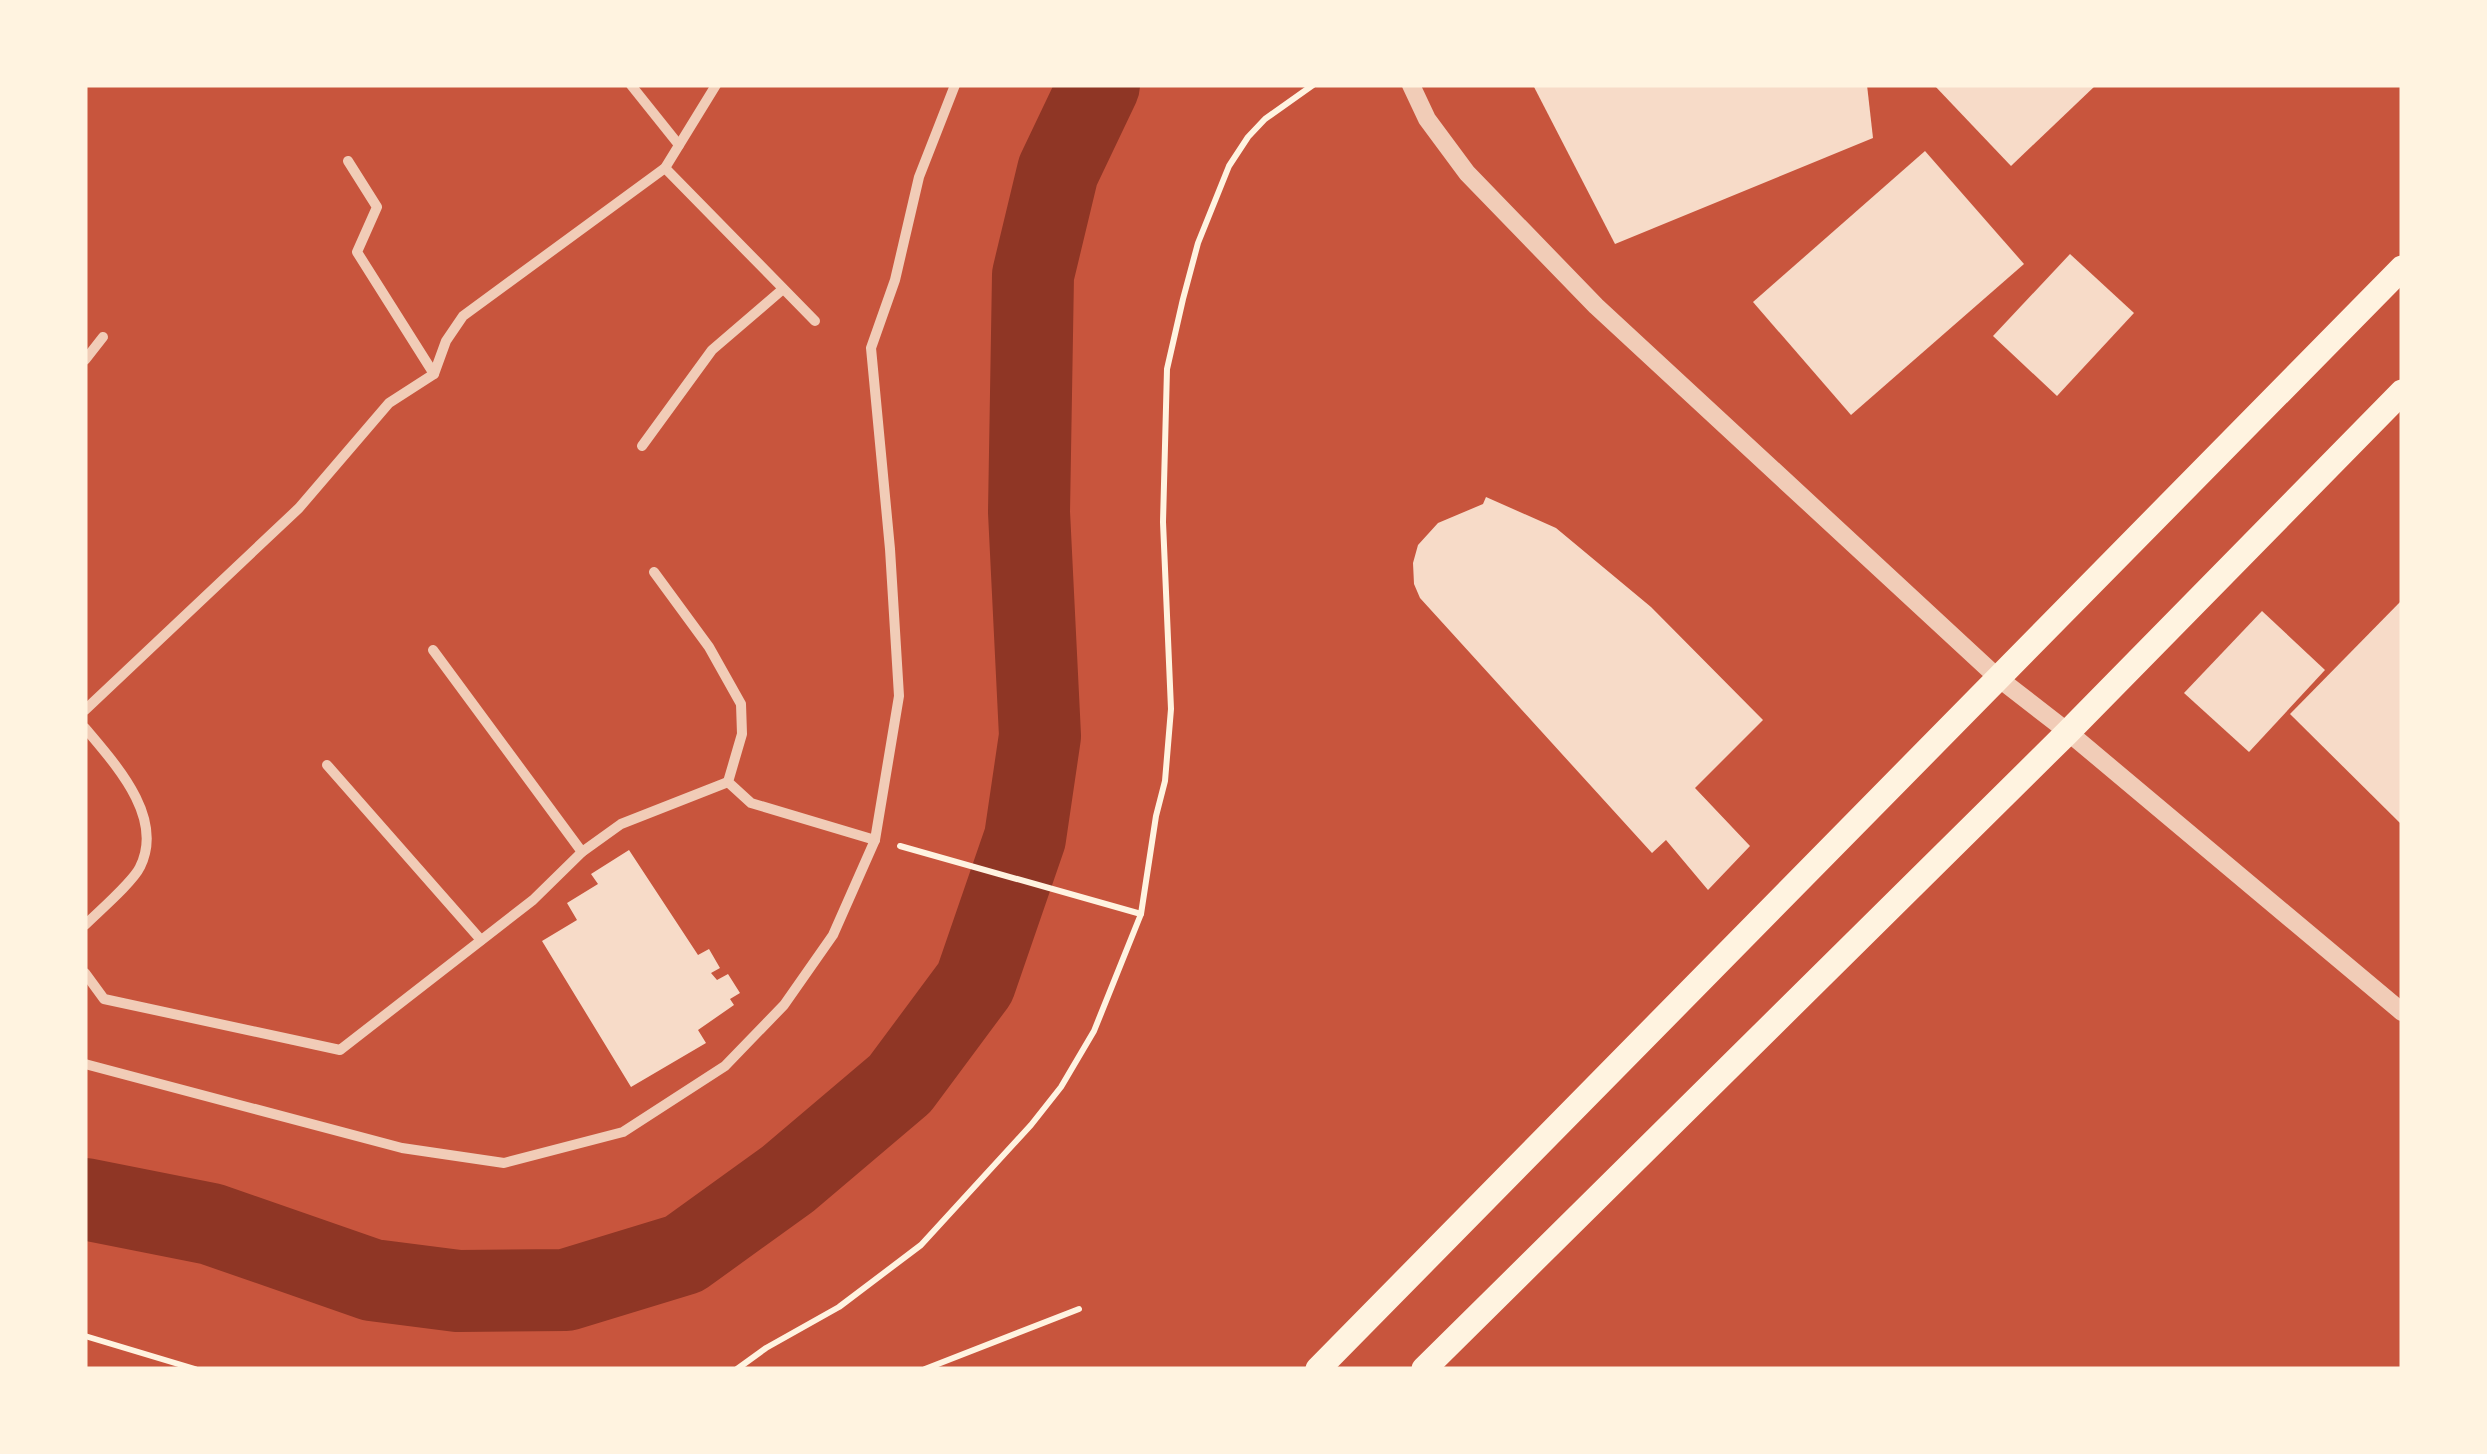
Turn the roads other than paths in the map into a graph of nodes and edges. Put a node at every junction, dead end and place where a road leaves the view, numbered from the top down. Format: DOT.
graph roads {
  1 [pos="630,85"];
  2 [pos="716,85"];
  3 [pos="956,85"];
  4 [pos="1411,85"];
  5 [pos="679,146"];
  6 [pos="348,162"];
  7 [pos="665,168"];
  8 [pos="2402,268"];
  9 [pos="783,289"];
  10 [pos="814,321"];
  11 [pos="103,337"];
  12 [pos="85,360"];
  13 [pos="434,374"];
  14 [pos="2402,392"];
  15 [pos="642,446"];
  16 [pos="654,572"];
  17 [pos="433,650"];
  18 [pos="1998,677"];
  19 [pos="85,710"];
  20 [pos="85,728"];
  21 [pos="2068,732"];
  22 [pos="327,765"];
  23 [pos="728,782"];
  24 [pos="881,841"];
  25 [pos="582,852"];
  26 [pos="85,925"];
  27 [pos="481,940"];
  28 [pos="85,973"];
  29 [pos="2402,1012"];
  30 [pos="85,1064"];
  31 [pos="1318,1369"];
  32 [pos="1424,1369"];
  1 -- 5 [label="street"];
  2 -- 5 [label="street"];
  3 -- 24 [label="street"];
  4 -- 18 [label="street"];
  5 -- 7 [label="street"];
  6 -- 13 [label="street"];
  7 -- 9 [label="street"];
  7 -- 13 [label="street"];
  8 -- 18 [label="main road"];
  9 -- 10 [label="street"];
  9 -- 15 [label="street"];
  11 -- 12 [label="street"];
  13 -- 19 [label="street"];
  14 -- 21 [label="main road"];
  16 -- 23 [label="street"];
  17 -- 25 [label="street"];
  18 -- 21 [label="street"];
  18 -- 31 [label="main road"];
  20 -- 26 [label="street"];
  21 -- 29 [label="street"];
  21 -- 32 [label="main road"];
  22 -- 27 [label="street"];
  23 -- 24 [label="street"];
  23 -- 25 [label="street"];
  24 -- 30 [label="street"];
  25 -- 27 [label="street"];
  27 -- 28 [label="street"];
}
